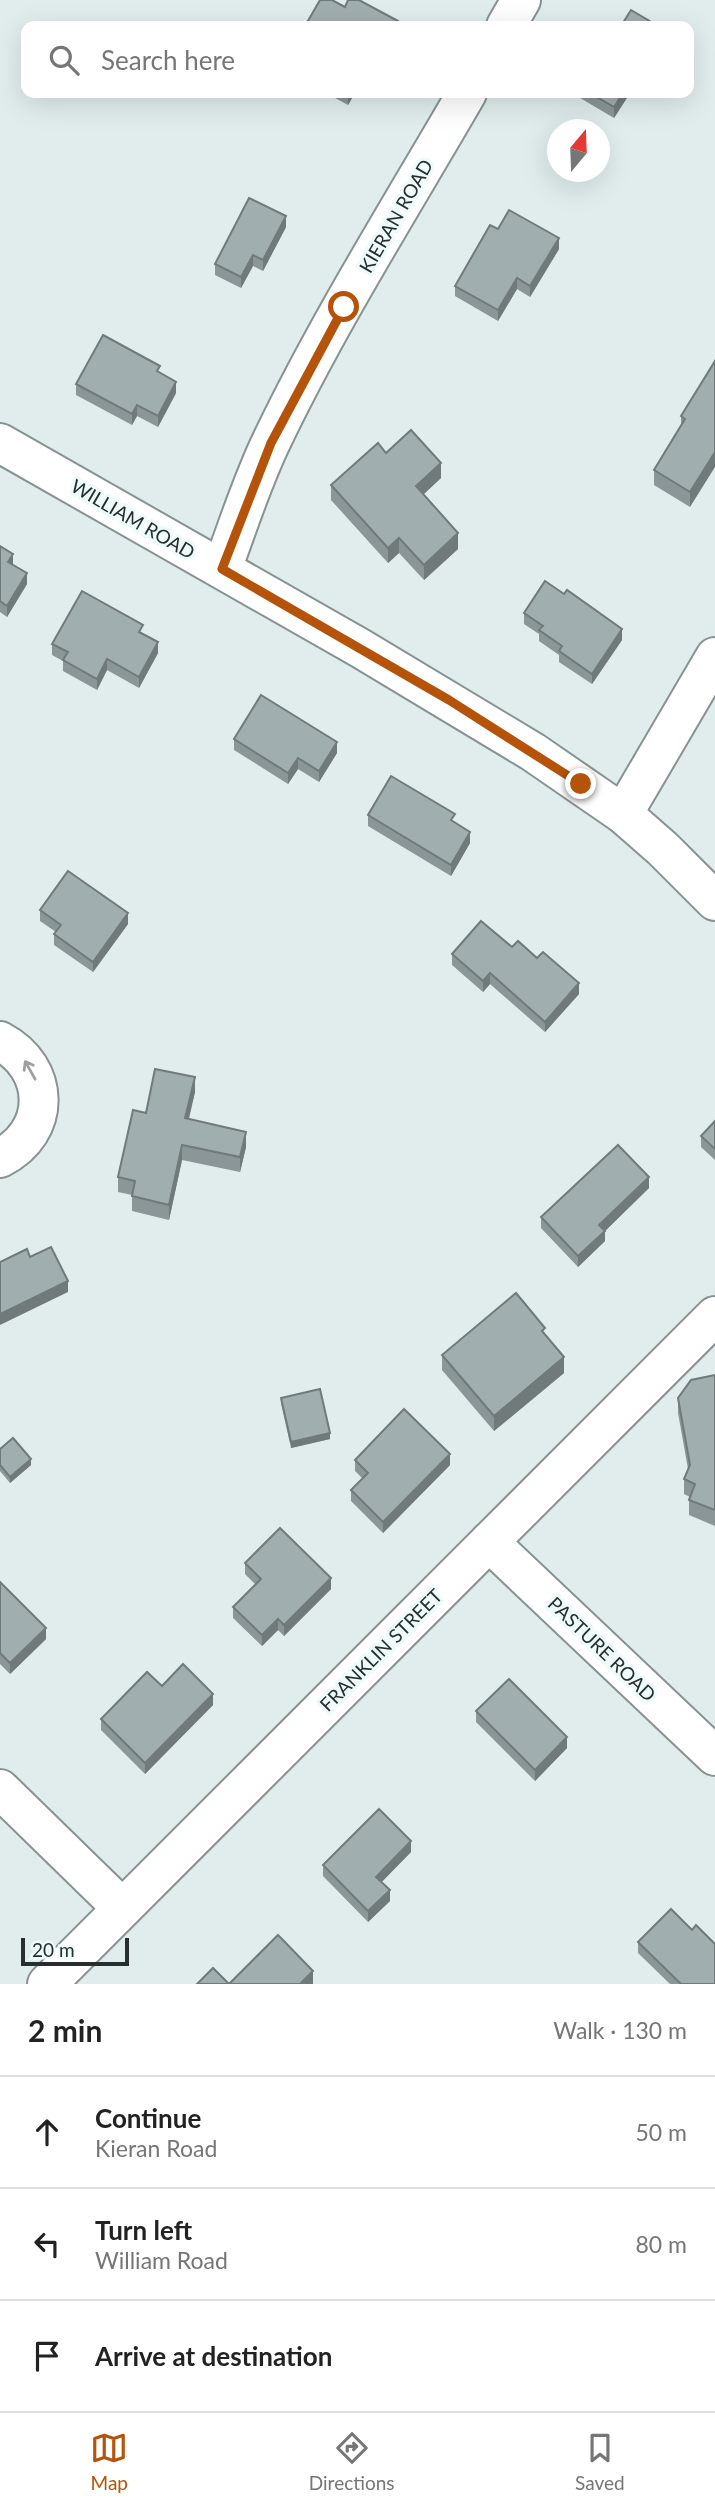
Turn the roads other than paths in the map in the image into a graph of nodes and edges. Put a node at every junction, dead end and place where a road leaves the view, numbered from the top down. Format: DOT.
graph roads {
  1 [pos="521,0"];
  2 [pos="509,21"];
  3 [pos="464,98"];
  4 [pos="0,443"];
  5 [pos="222,569"];
  6 [pos="715,657"];
  7 [pos="623,814"];
  8 [pos="715,901"];
  9 [pos="0,1041"];
  10 [pos="0,1158"];
  11 [pos="715,1316"];
  12 [pos="489,1542"];
  13 [pos="715,1756"];
  14 [pos="0,1789"];
  15 [pos="122,1909"];
  16 [pos="47,1984"];
  1 -- 2 [label="street"];
  3 -- 5 [label="street, KIERAN ROAD"];
  4 -- 5 [label="street, WILLIAM ROAD"];
  5 -- 7 [label="street, WILLIAM ROAD"];
  6 -- 7 [label="street"];
  7 -- 8 [label="street, WILLIAM ROAD"];
  10 -- 9 [label="street, one-way"];
  11 -- 12 [label="street, FRANKLIN STREET"];
  12 -- 13 [label="street, PASTURE ROAD"];
  12 -- 15 [label="street, FRANKLIN STREET"];
  14 -- 15 [label="street"];
  15 -- 16 [label="street, FRANKLIN STREET"];
}
